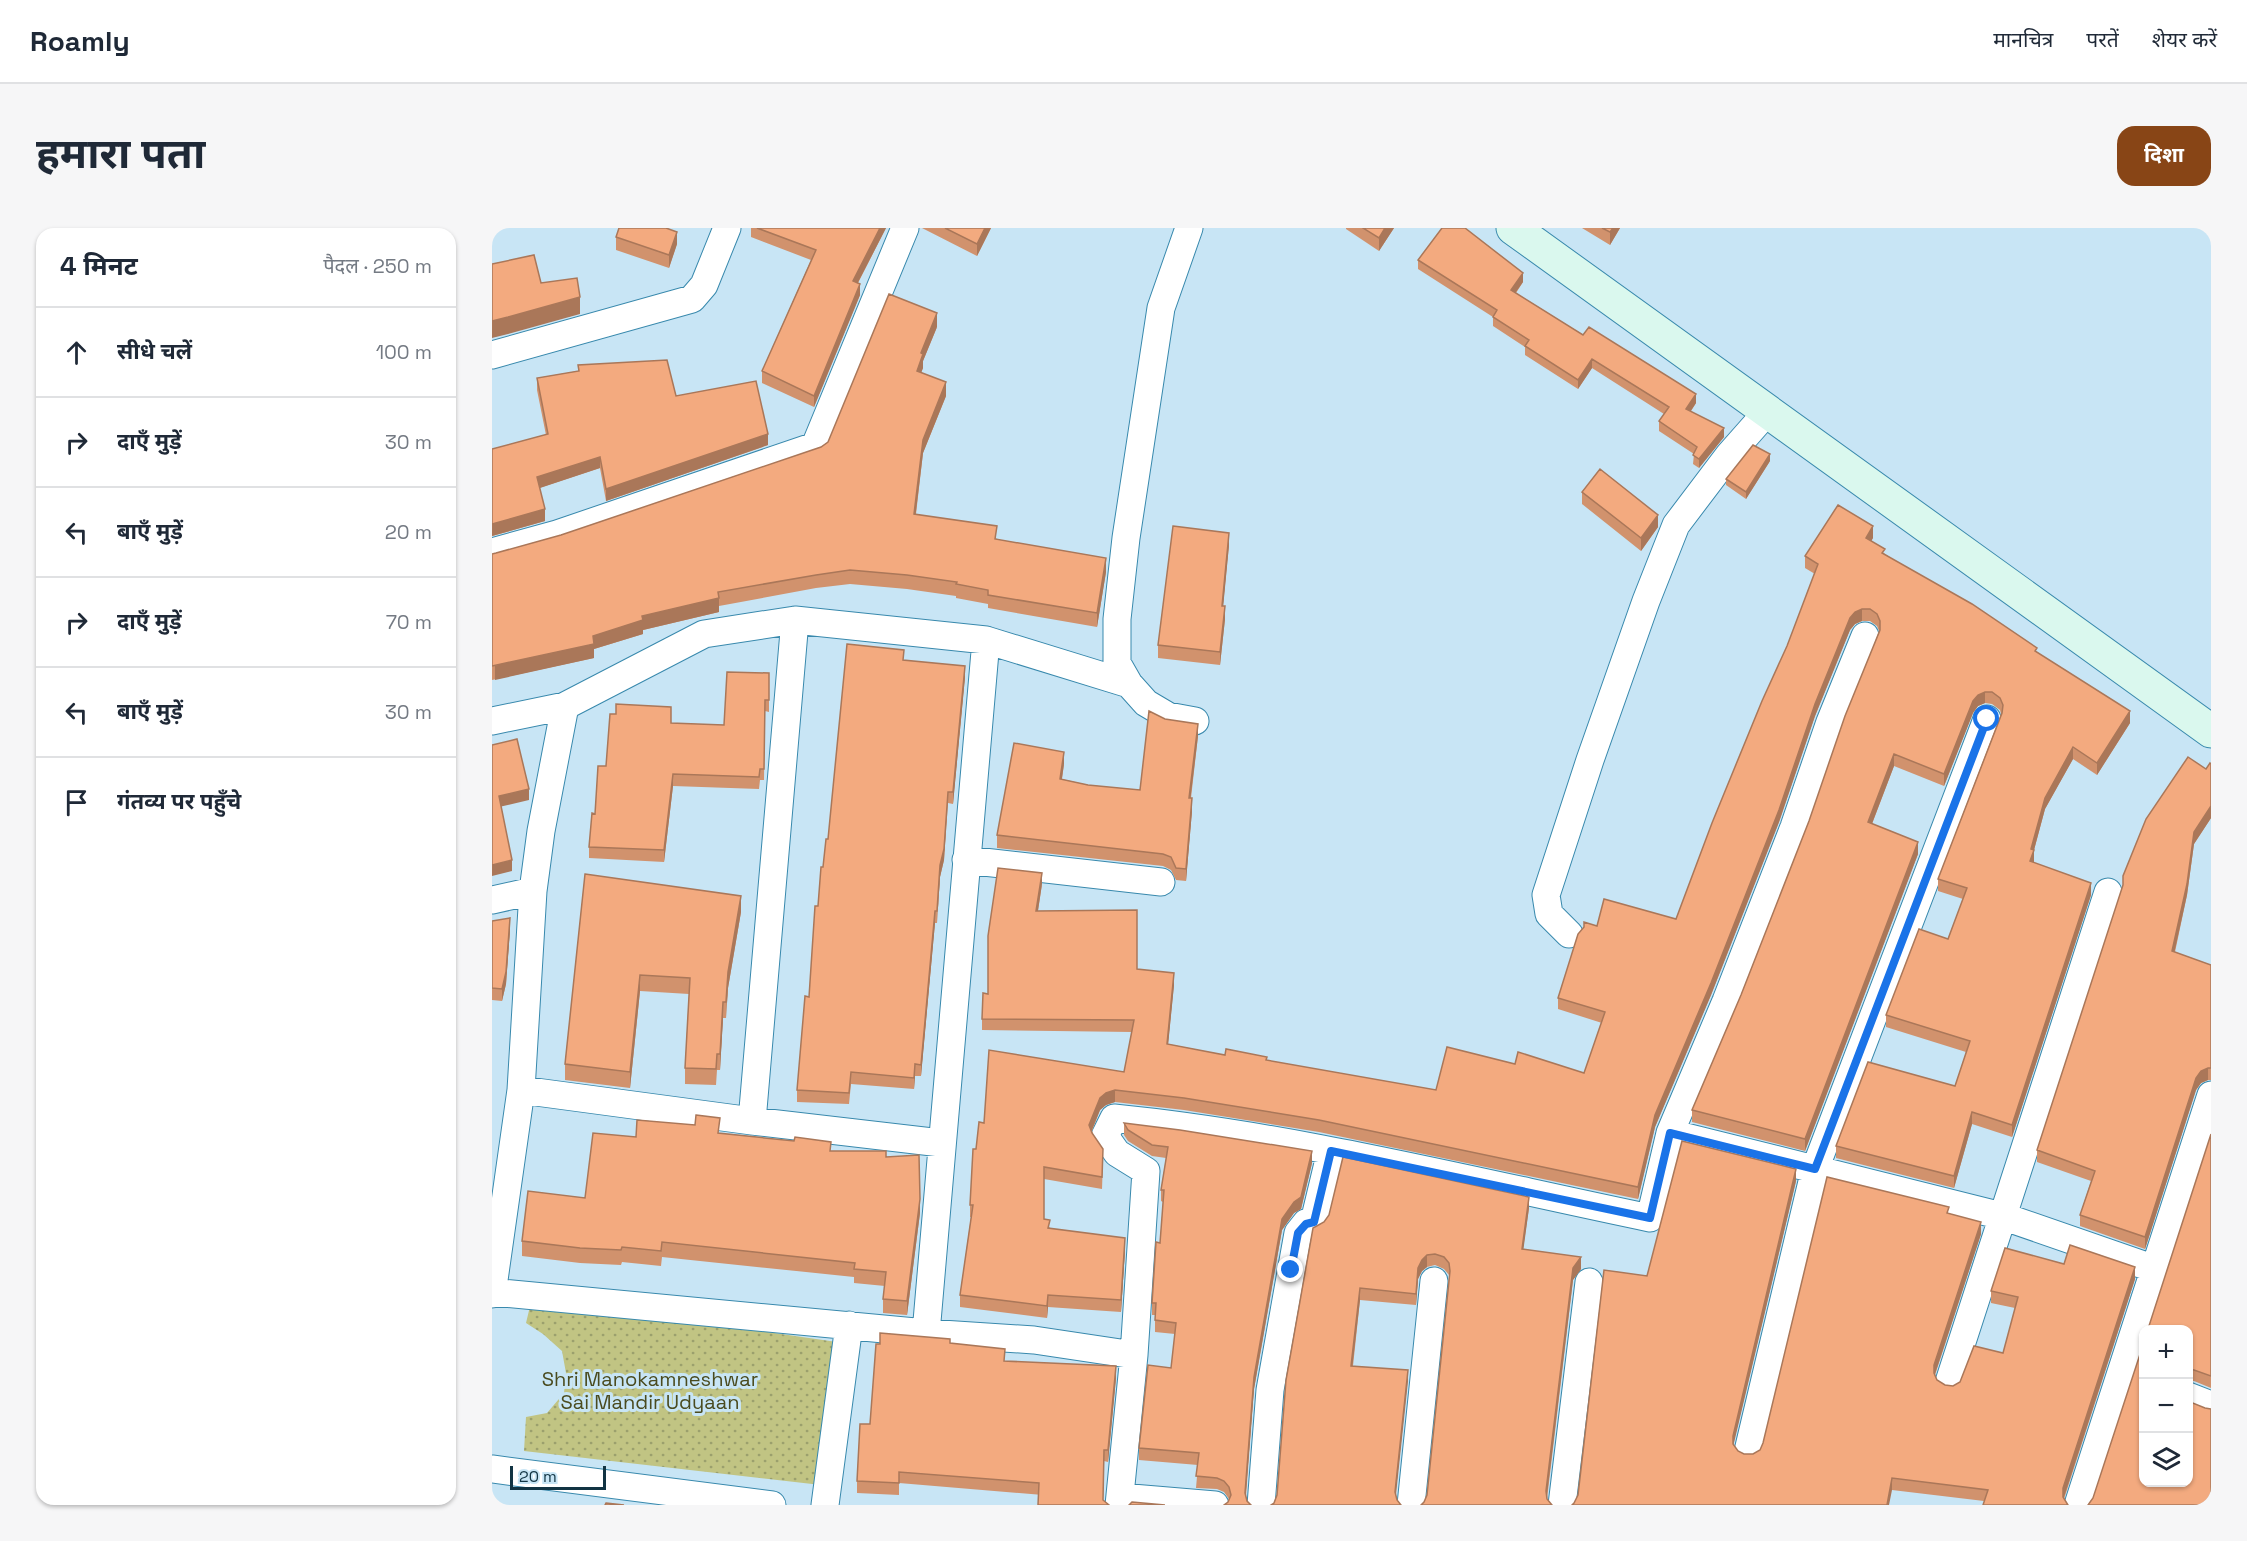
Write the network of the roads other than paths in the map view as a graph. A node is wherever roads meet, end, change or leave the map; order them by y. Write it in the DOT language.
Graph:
graph roads {
  1 [pos="727,228"];
  2 [pos="905,228"];
  3 [pos="1189,228"];
  4 [pos="1513,228"];
  5 [pos="492,355"];
  6 [pos="1767,412"];
  7 [pos="492,552"];
  8 [pos="795,620"];
  9 [pos="1866,636"];
  10 [pos="986,639"];
  11 [pos="1129,684"];
  12 [pos="565,706"];
  13 [pos="1987,719"];
  14 [pos="492,721"];
  15 [pos="1195,721"];
  16 [pos="2211,731"];
  17 [pos="966,861"];
  18 [pos="1161,882"];
  19 [pos="533,891"];
  20 [pos="2108,892"];
  21 [pos="492,900"];
  22 [pos="1569,934"];
  23 [pos="521,1090"];
  24 [pos="2211,1095"];
  25 [pos="752,1121"];
  26 [pos="1670,1133"];
  27 [pos="941,1143"];
  28 [pos="1331,1151"];
  29 [pos="1815,1169"];
  30 [pos="2002,1216"];
  31 [pos="2154,1269"];
  32 [pos="1434,1281"];
  33 [pos="1589,1282"];
  34 [pos="492,1293"];
  35 [pos="849,1325"];
  36 [pos="926,1333"];
  37 [pos="1134,1355"];
  38 [pos="2132,1376"];
  39 [pos="1949,1382"];
  40 [pos="2193,1398"];
  41 [pos="2211,1405"];
  42 [pos="1748,1451"];
  43 [pos="492,1469"];
  44 [pos="1119,1501"];
  45 [pos="771,1505"];
  46 [pos="825,1505"];
  47 [pos="1215,1505"];
  48 [pos="1261,1505"];
  49 [pos="1411,1505"];
  50 [pos="1562,1505"];
  51 [pos="2078,1505"];
  1 -- 5 [label="street"];
  2 -- 7 [label="street"];
  3 -- 11 [label="street"];
  4 -- 6 [label="street"];
  6 -- 16 [label="street"];
  6 -- 22 [label="street"];
  8 -- 10 [label="street"];
  8 -- 12 [label="street"];
  8 -- 25 [label="street"];
  9 -- 26 [label="street"];
  10 -- 11 [label="street"];
  10 -- 17 [label="street"];
  11 -- 15 [label="street"];
  12 -- 14 [label="street"];
  12 -- 19 [label="street"];
  13 -- 29 [label="street"];
  17 -- 18 [label="street"];
  17 -- 27 [label="street"];
  19 -- 21 [label="street"];
  19 -- 23 [label="street"];
  20 -- 30 [label="street"];
  23 -- 25 [label="street"];
  23 -- 34 [label="street"];
  24 -- 31 [label="street"];
  25 -- 27 [label="street"];
  26 -- 28 [label="street"];
  26 -- 29 [label="street"];
  27 -- 36 [label="street"];
  28 -- 37 [label="street"];
  28 -- 48 [label="street"];
  29 -- 30 [label="street"];
  29 -- 42 [label="street"];
  30 -- 31 [label="street"];
  30 -- 39 [label="street"];
  31 -- 38 [label="street"];
  32 -- 49 [label="street"];
  33 -- 50 [label="street"];
  34 -- 35 [label="street"];
  35 -- 36 [label="street"];
  35 -- 46 [label="street"];
  36 -- 37 [label="street"];
  37 -- 44 [label="street"];
  38 -- 51 [label="street"];
  40 -- 41 [label="street"];
  43 -- 45 [label="street"];
  44 -- 47 [label="street"];
}
